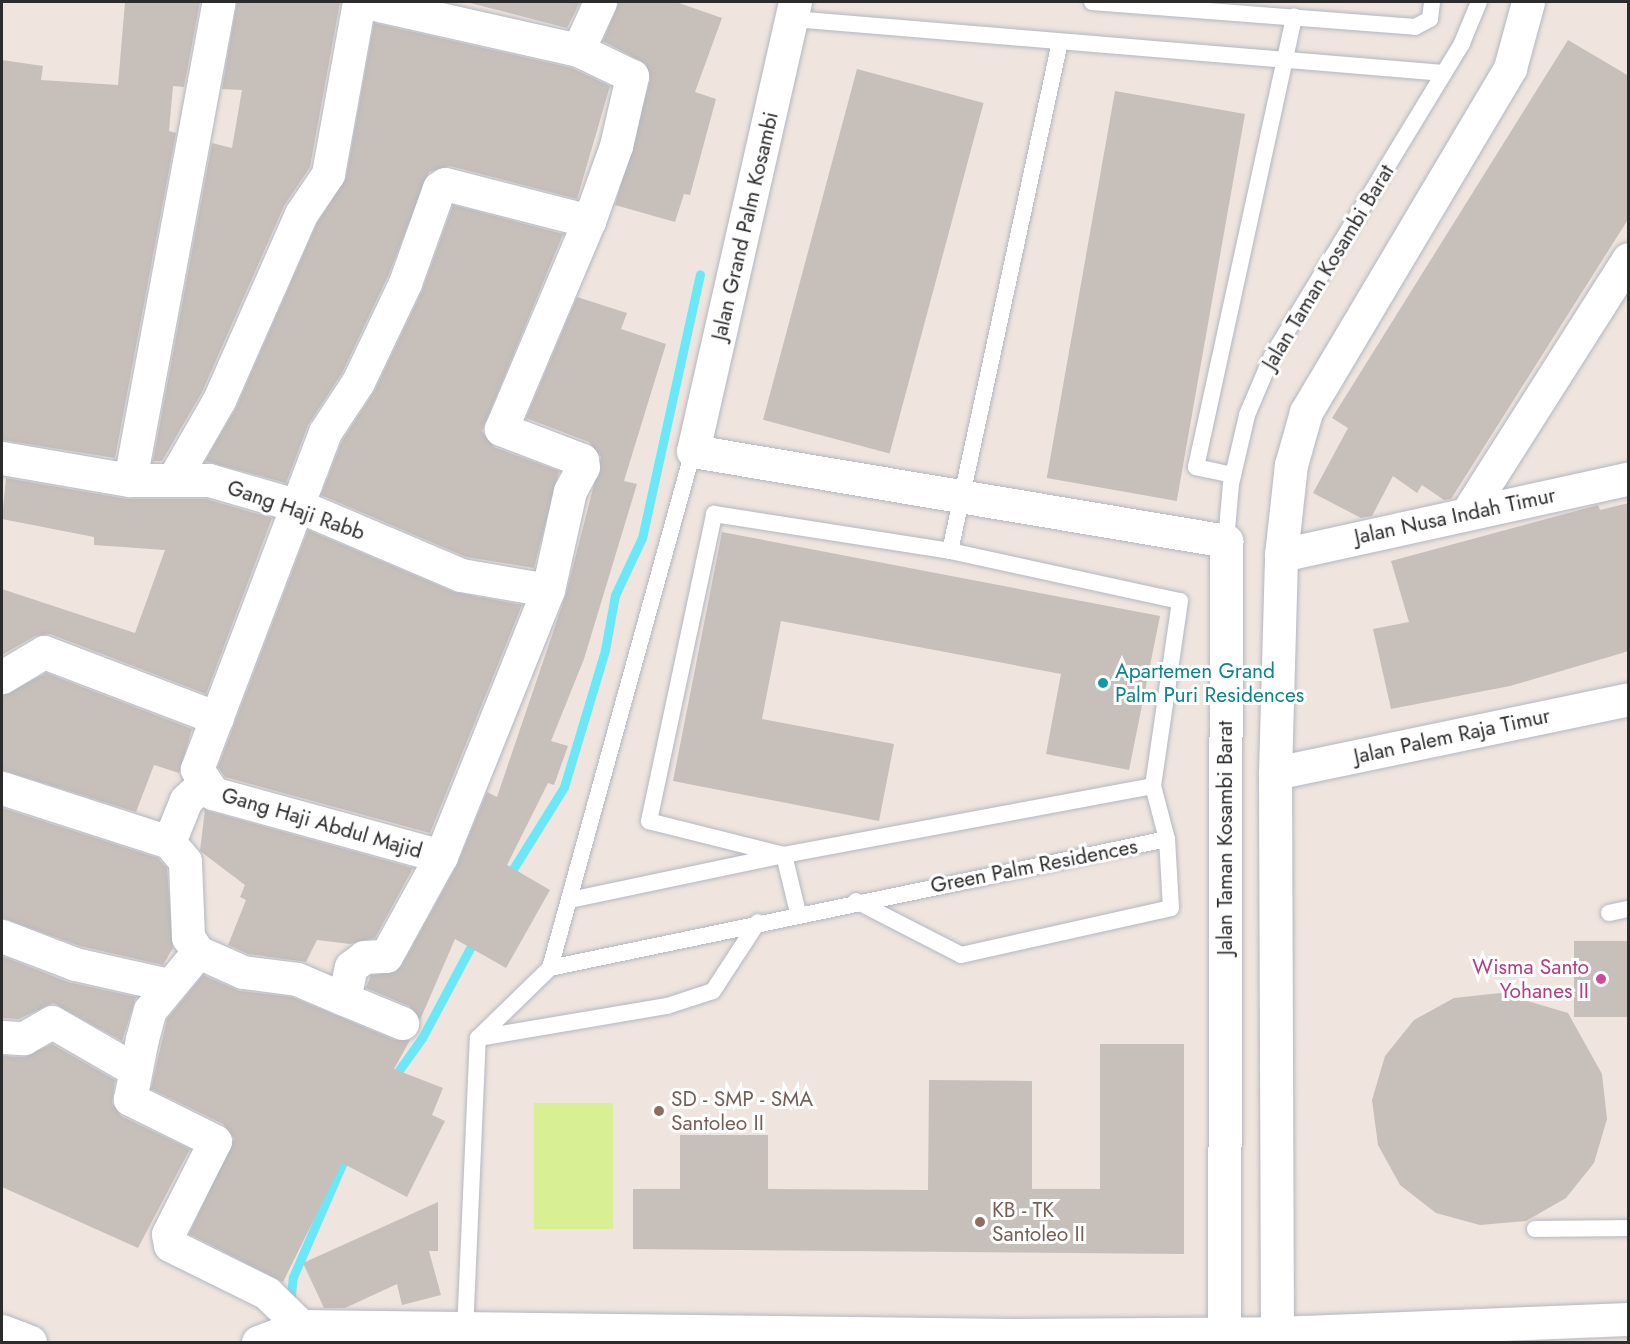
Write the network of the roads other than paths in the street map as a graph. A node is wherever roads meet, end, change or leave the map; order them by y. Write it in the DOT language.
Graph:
graph roads {
  1 [pos="219,2"];
  2 [pos="359,2"];
  3 [pos="365,2"];
  4 [pos="600,2"];
  5 [pos="1092,2"];
  6 [pos="1432,2"];
  7 [pos="1479,2"];
  8 [pos="1528,2"];
  9 [pos="434,9"];
  10 [pos="794,10"];
  11 [pos="1294,17"];
  12 [pos="1060,42"];
  13 [pos="578,50"];
  14 [pos="1288,60"];
  15 [pos="1444,74"];
  16 [pos="589,221"];
  17 [pos="1629,259"];
  18 [pos="1619,294"];
  19 [pos="693,451"];
  20 [pos="2,458"];
  21 [pos="1233,475"];
  22 [pos="1629,479"];
  23 [pos="130,480"];
  24 [pos="173,480"];
  25 [pos="960,494"];
  26 [pos="299,506"];
  27 [pos="1469,510"];
  28 [pos="1226,541"];
  29 [pos="950,551"];
  30 [pos="1281,555"];
  31 [pos="548,590"];
  32 [pos="2,676"];
  33 [pos="1629,699"];
  34 [pos="217,718"];
  35 [pos="1275,773"];
  36 [pos="203,784"];
  37 [pos="1153,786"];
  38 [pos="2,788"];
  39 [pos="1167,839"];
  40 [pos="169,842"];
  41 [pos="784,855"];
  42 [pos="441,856"];
  43 [pos="570,900"];
  44 [pos="856,901"];
  45 [pos="1629,909"];
  46 [pos="798,913"];
  47 [pos="1609,913"];
  48 [pos="758,922"];
  49 [pos="2,936"];
  50 [pos="198,952"];
  51 [pos="550,968"];
  52 [pos="168,985"];
  53 [pos="344,999"];
  54 [pos="402,1023"];
  55 [pos="2,1037"];
  56 [pos="478,1038"];
  57 [pos="135,1070"];
  58 [pos="1535,1228"];
  59 [pos="1629,1228"];
  60 [pos="301,1326"];
  61 [pos="1624,1327"];
  62 [pos="2,1331"];
  63 [pos="1441,1334"];
  64 [pos="1226,1336"];
  65 [pos="1276,1336"];
  66 [pos="465,1337"];
  67 [pos="1012,1339"];
  68 [pos="30,1342"];
  69 [pos="258,1342"];
  1 -- 23 [label="street"];
  2 -- 24 [label="street"];
  3 -- 9 [label="street"];
  4 -- 13 [label="street"];
  5 -- 11 [label="lane"];
  6 -- 11 [label="lane"];
  7 -- 15 [label="lane, Jalan Taman Kosambi Barat"];
  8 -- 30 [label="street"];
  9 -- 13 [label="street"];
  10 -- 12 [label="lane"];
  10 -- 19 [label="street, Jalan Grand Palm Kosambi"];
  11 -- 14 [label="lane"];
  12 -- 14 [label="lane"];
  12 -- 25 [label="lane"];
  13 -- 16 [label="street"];
  14 -- 15 [label="lane"];
  14 -- 21 [label="lane"];
  15 -- 21 [label="lane, Jalan Taman Kosambi Barat"];
  16 -- 26 [label="street, Gang Haji Abdul Majid"];
  16 -- 31 [label="street"];
  17 -- 18 [label="street"];
  18 -- 27 [label="street"];
  19 -- 25 [label="street"];
  19 -- 43 [label="lane"];
  20 -- 23 [label="street, Gang Haji Rabb"];
  21 -- 28 [label="lane, Jalan Taman Kosambi Barat"];
  22 -- 27 [label="street, Jalan Nusa Indah Timur"];
  23 -- 24 [label="street, Gang Haji Rabb"];
  24 -- 26 [label="street, Gang Haji Rabb"];
  25 -- 28 [label="street"];
  25 -- 29 [label="lane"];
  26 -- 31 [label="street, Gang Haji Rabb"];
  26 -- 34 [label="street, Gang Haji Abdul Majid"];
  27 -- 30 [label="street, Jalan Nusa Indah Timur"];
  28 -- 64 [label="street, Jalan Taman Kosambi Barat"];
  29 -- 37 [label="lane"];
  29 -- 41 [label="lane"];
  30 -- 35 [label="street"];
  31 -- 42 [label="street"];
  32 -- 34 [label="street"];
  33 -- 35 [label="street, Jalan Palem Raja Timur"];
  34 -- 36 [label="street, Gang Haji Abdul Majid"];
  35 -- 65 [label="street"];
  36 -- 40 [label="street"];
  36 -- 42 [label="street, Gang Haji Abdul Majid"];
  37 -- 39 [label="lane, Green Palm Residences"];
  37 -- 41 [label="lane"];
  38 -- 40 [label="street"];
  39 -- 44 [label="lane, Green Palm Residences"];
  39 -- 44 [label="lane"];
  40 -- 50 [label="street"];
  41 -- 43 [label="lane"];
  41 -- 46 [label="lane"];
  42 -- 53 [label="street"];
  43 -- 51 [label="lane"];
  44 -- 46 [label="lane, Green Palm Residences"];
  45 -- 47 [label="lane"];
  46 -- 48 [label="lane, Green Palm Residences"];
  48 -- 51 [label="lane, Green Palm Residences"];
  48 -- 56 [label="lane"];
  49 -- 52 [label="street"];
  50 -- 52 [label="street"];
  50 -- 53 [label="street"];
  51 -- 56 [label="lane"];
  52 -- 57 [label="street"];
  53 -- 54 [label="street"];
  55 -- 57 [label="street"];
  56 -- 66 [label="lane"];
  57 -- 60 [label="street"];
  58 -- 59 [label="lane"];
  60 -- 66 [label="street"];
  60 -- 69 [label="street"];
  61 -- 63 [label="street"];
  62 -- 68 [label="street"];
  63 -- 65 [label="street"];
  64 -- 65 [label="street"];
  64 -- 67 [label="street"];
  66 -- 67 [label="street"];
}
